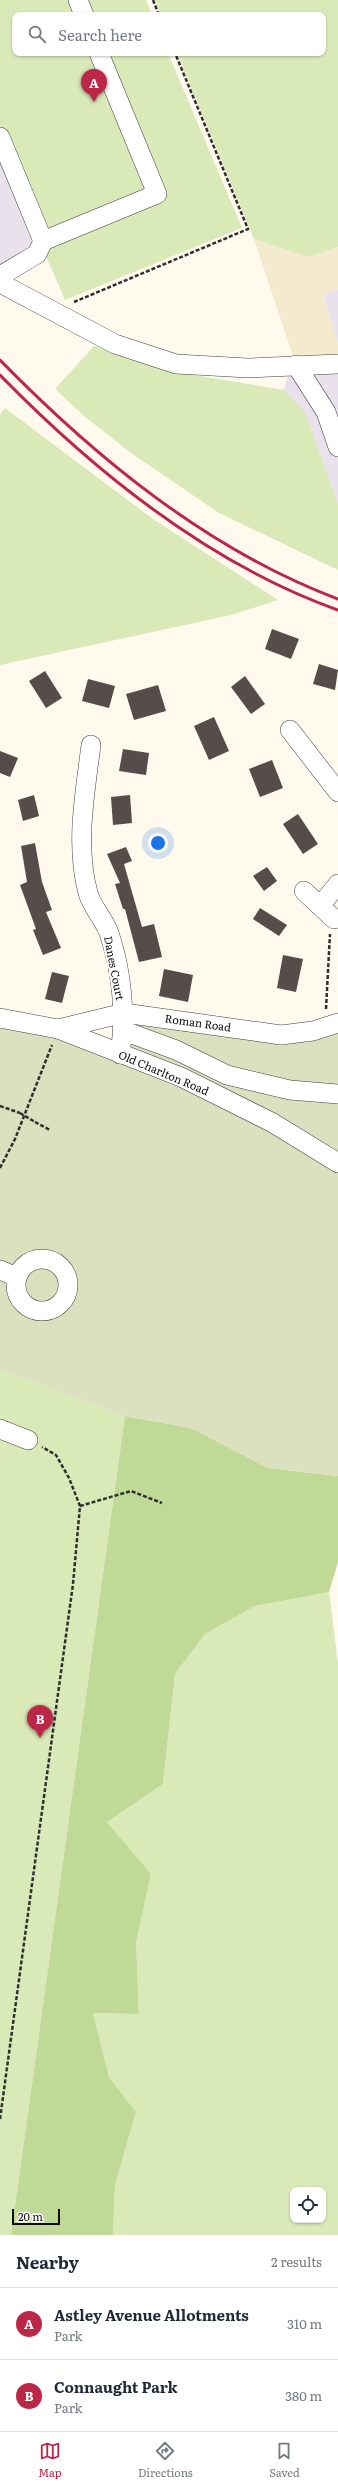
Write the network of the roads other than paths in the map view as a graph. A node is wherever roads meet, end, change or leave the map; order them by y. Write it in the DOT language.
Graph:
graph roads {
  1 [pos="78,0"];
  2 [pos="83,12"];
  3 [pos="100,56"];
  4 [pos="0,137"];
  5 [pos="43,241"];
  6 [pos="0,276"];
  7 [pos="0,283"];
  8 [pos="338,364"];
  9 [pos="296,365"];
  10 [pos="338,446"];
  11 [pos="290,730"];
  12 [pos="91,745"];
  13 [pos="338,792"];
  14 [pos="338,884"];
  15 [pos="304,891"];
  16 [pos="320,906"];
  17 [pos="334,919"];
  18 [pos="0,1018"];
  19 [pos="332,1019"];
  20 [pos="124,1022"];
  21 [pos="55,1035"];
  22 [pos="120,1054"];
  23 [pos="338,1094"];
  24 [pos="338,1163"];
  25 [pos="0,1270"];
  26 [pos="17,1277"];
  27 [pos="0,1429"];
  28 [pos="28,1440"];
  1 -- 2 [label="street"];
  3 -- 5 [label="street"];
  4 -- 5 [label="street"];
  5 -- 6 [label="street"];
  7 -- 9 [label="street"];
  8 -- 9 [label="street"];
  9 -- 10 [label="street"];
  11 -- 13 [label="street"];
  12 -- 20 [label="street, Danes Court"];
  14 -- 16 [label="street"];
  15 -- 16 [label="street"];
  16 -- 17 [label="street"];
  18 -- 21 [label="street, Old Charlton Road"];
  19 -- 20 [label="street, Roman Road"];
  20 -- 21 [label="street, Roman Road"];
  20 -- 22 [label="street, Danes Court"];
  20 -- 23 [label="street"];
  21 -- 22 [label="street, Old Charlton Road"];
  22 -- 24 [label="street, Old Charlton Road"];
  25 -- 26 [label="street"];
  27 -- 28 [label="street"];
}
